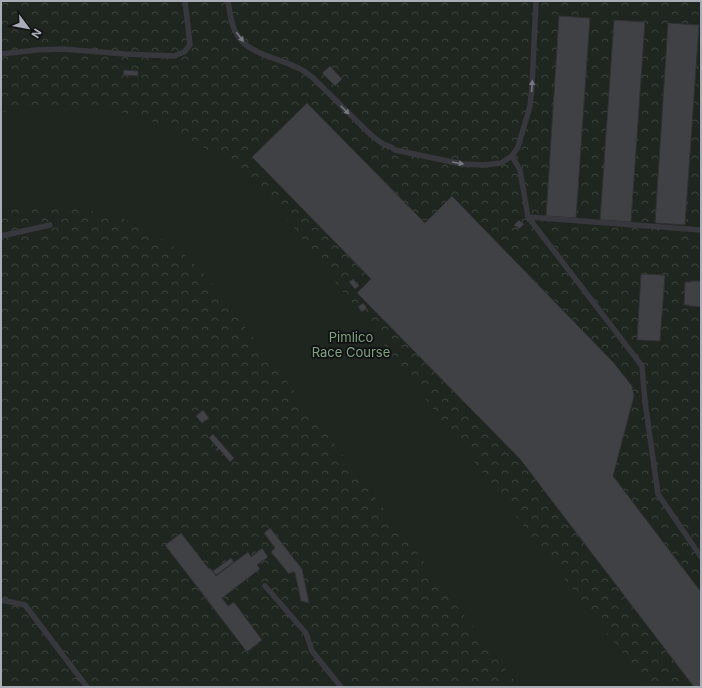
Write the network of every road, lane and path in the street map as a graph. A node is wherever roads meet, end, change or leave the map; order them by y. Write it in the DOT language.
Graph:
graph roads {
  1 [pos="185,1"];
  2 [pos="228,1"];
  3 [pos="536,1"];
  4 [pos="1,54"];
  5 [pos="512,156"];
  6 [pos="528,216"];
  7 [pos="50,225"];
  8 [pos="701,230"];
  9 [pos="1,236"];
  10 [pos="701,557"];
  11 [pos="265,586"];
  12 [pos="1,600"];
  13 [pos="88,687"];
  14 [pos="341,687"];
  1 -- 4 [label="lane"];
  2 -- 5 [label="lane, one-way"];
  5 -- 3 [label="lane, one-way"];
  5 -- 6 [label="lane"];
  6 -- 8 [label="lane"];
  6 -- 10 [label="lane"];
  7 -- 9 [label="lane"];
  11 -- 14 [label="lane"];
  12 -- 13 [label="lane"];
}
